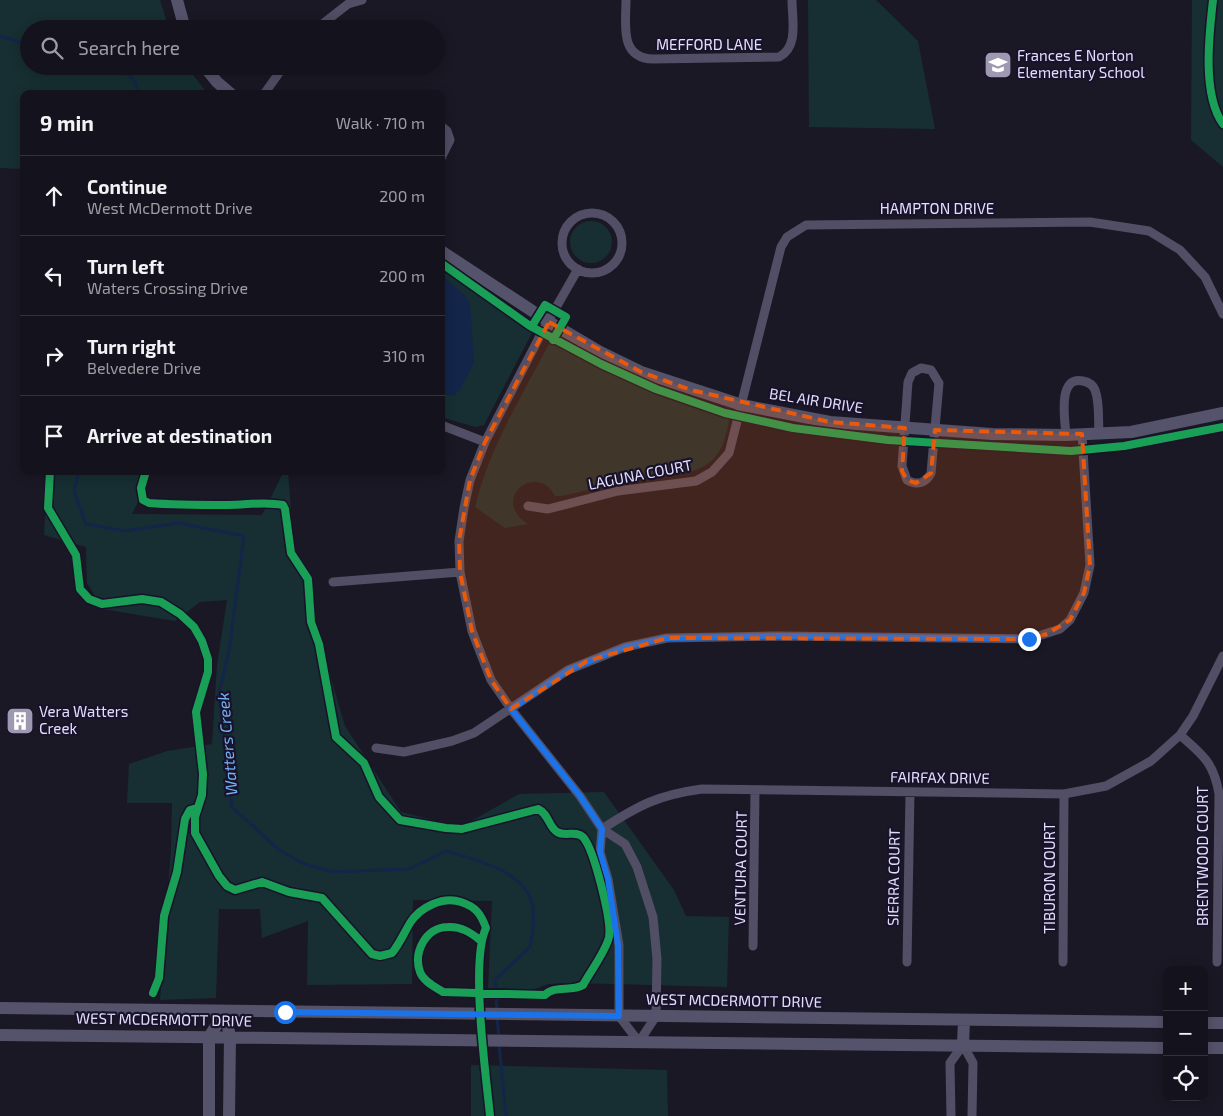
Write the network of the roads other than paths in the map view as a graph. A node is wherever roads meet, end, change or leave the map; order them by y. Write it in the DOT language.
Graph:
graph roads {
  1 [pos="177,0"];
  2 [pos="362,0"];
  3 [pos="626,0"];
  4 [pos="792,0"];
  5 [pos="183,20"];
  6 [pos="328,20"];
  7 [pos="211,75"];
  8 [pos="278,75"];
  9 [pos="226,90"];
  10 [pos="267,90"];
  11 [pos="445,129"];
  12 [pos="445,150"];
  13 [pos="445,254"];
  14 [pos="578,269"];
  15 [pos="1223,314"];
  16 [pos="549,322"];
  17 [pos="742,405"];
  18 [pos="1223,413"];
  19 [pos="445,427"];
  20 [pos="905,428"];
  21 [pos="935,430"];
  22 [pos="1099,433"];
  23 [pos="1082,434"];
  24 [pos="1066,435"];
  25 [pos="485,442"];
  26 [pos="528,506"];
  27 [pos="460,572"];
  28 [pos="332,582"];
  29 [pos="1223,656"];
  30 [pos="511,709"];
  31 [pos="1180,735"];
  32 [pos="376,748"];
  33 [pos="755,790"];
  34 [pos="910,792"];
  35 [pos="1064,794"];
  36 [pos="602,829"];
  37 [pos="753,946"];
  38 [pos="907,962"];
  39 [pos="1063,962"];
  40 [pos="1217,962"];
  41 [pos="0,1008"];
  42 [pos="225,1012"];
  43 [pos="619,1016"];
  44 [pos="656,1016"];
  45 [pos="964,1020"];
  46 [pos="1163,1022"];
  47 [pos="1208,1023"];
  48 [pos="1223,1023"];
  49 [pos="0,1034"];
  50 [pos="209,1037"];
  51 [pos="230,1037"];
  52 [pos="639,1042"];
  53 [pos="963,1045"];
  54 [pos="1163,1048"];
  55 [pos="1208,1048"];
  56 [pos="1223,1048"];
  57 [pos="209,1116"];
  58 [pos="229,1116"];
  59 [pos="951,1116"];
  60 [pos="972,1116"];
  1 -- 5 [label="main road"];
  2 -- 6 [label="street"];
  3 -- 4 [label="street, MEFFORD LANE"];
  7 -- 9 [label="main road"];
  8 -- 10 [label="street"];
  11 -- 12 [label="street"];
  13 -- 16 [label="main road, BEL AIR DRIVE"];
  14 -- 14 [label="street"];
  14 -- 16 [label="street"];
  15 -- 17 [label="street, HAMPTON DRIVE"];
  16 -- 17 [label="main road, BEL AIR DRIVE"];
  16 -- 25 [label="street"];
  17 -- 20 [label="main road, BEL AIR DRIVE"];
  17 -- 26 [label="street, LAGUNA COURT"];
  18 -- 22 [label="main road, BEL AIR DRIVE"];
  19 -- 25 [label="street"];
  20 -- 21 [label="main road, BEL AIR DRIVE"];
  20 -- 21 [label="street"];
  20 -- 21 [label="street"];
  21 -- 24 [label="main road, BEL AIR DRIVE"];
  22 -- 23 [label="main road, BEL AIR DRIVE"];
  22 -- 24 [label="street"];
  23 -- 24 [label="main road, BEL AIR DRIVE"];
  23 -- 30 [label="street"];
  25 -- 27 [label="street"];
  27 -- 28 [label="street"];
  27 -- 30 [label="street"];
  29 -- 31 [label="street, FAIRFAX DRIVE"];
  30 -- 32 [label="street"];
  30 -- 36 [label="street"];
  31 -- 35 [label="street, FAIRFAX DRIVE"];
  31 -- 40 [label="street, BRENTWOOD COURT"];
  33 -- 34 [label="street, FAIRFAX DRIVE"];
  33 -- 36 [label="street, FAIRFAX DRIVE"];
  33 -- 37 [label="street, VENTURA COURT"];
  34 -- 35 [label="street, FAIRFAX DRIVE"];
  34 -- 38 [label="street, SIERRA COURT"];
  35 -- 39 [label="street, TIBURON COURT"];
  36 -- 43 [label="street"];
  36 -- 44 [label="street"];
  41 -- 42 [label="main road, WEST MCDERMOTT DRIVE"];
  42 -- 43 [label="main road, WEST MCDERMOTT DRIVE"];
  42 -- 50 [label="main road"];
  42 -- 51 [label="main road"];
  43 -- 44 [label="main road, WEST MCDERMOTT DRIVE"];
  43 -- 52 [label="street"];
  44 -- 45 [label="main road, WEST MCDERMOTT DRIVE"];
  44 -- 52 [label="street"];
  45 -- 46 [label="main road, WEST MCDERMOTT DRIVE"];
  45 -- 53 [label="main road"];
  47 -- 48 [label="main road"];
  49 -- 50 [label="main road, WEST MCDERMOTT DRIVE"];
  50 -- 51 [label="main road, WEST MCDERMOTT DRIVE"];
  50 -- 57 [label="main road"];
  51 -- 52 [label="main road, WEST MCDERMOTT DRIVE"];
  51 -- 58 [label="main road"];
  52 -- 53 [label="main road, WEST MCDERMOTT DRIVE"];
  53 -- 54 [label="main road, WEST MCDERMOTT DRIVE"];
  53 -- 59 [label="street"];
  53 -- 60 [label="street"];
  55 -- 56 [label="main road"];
}
